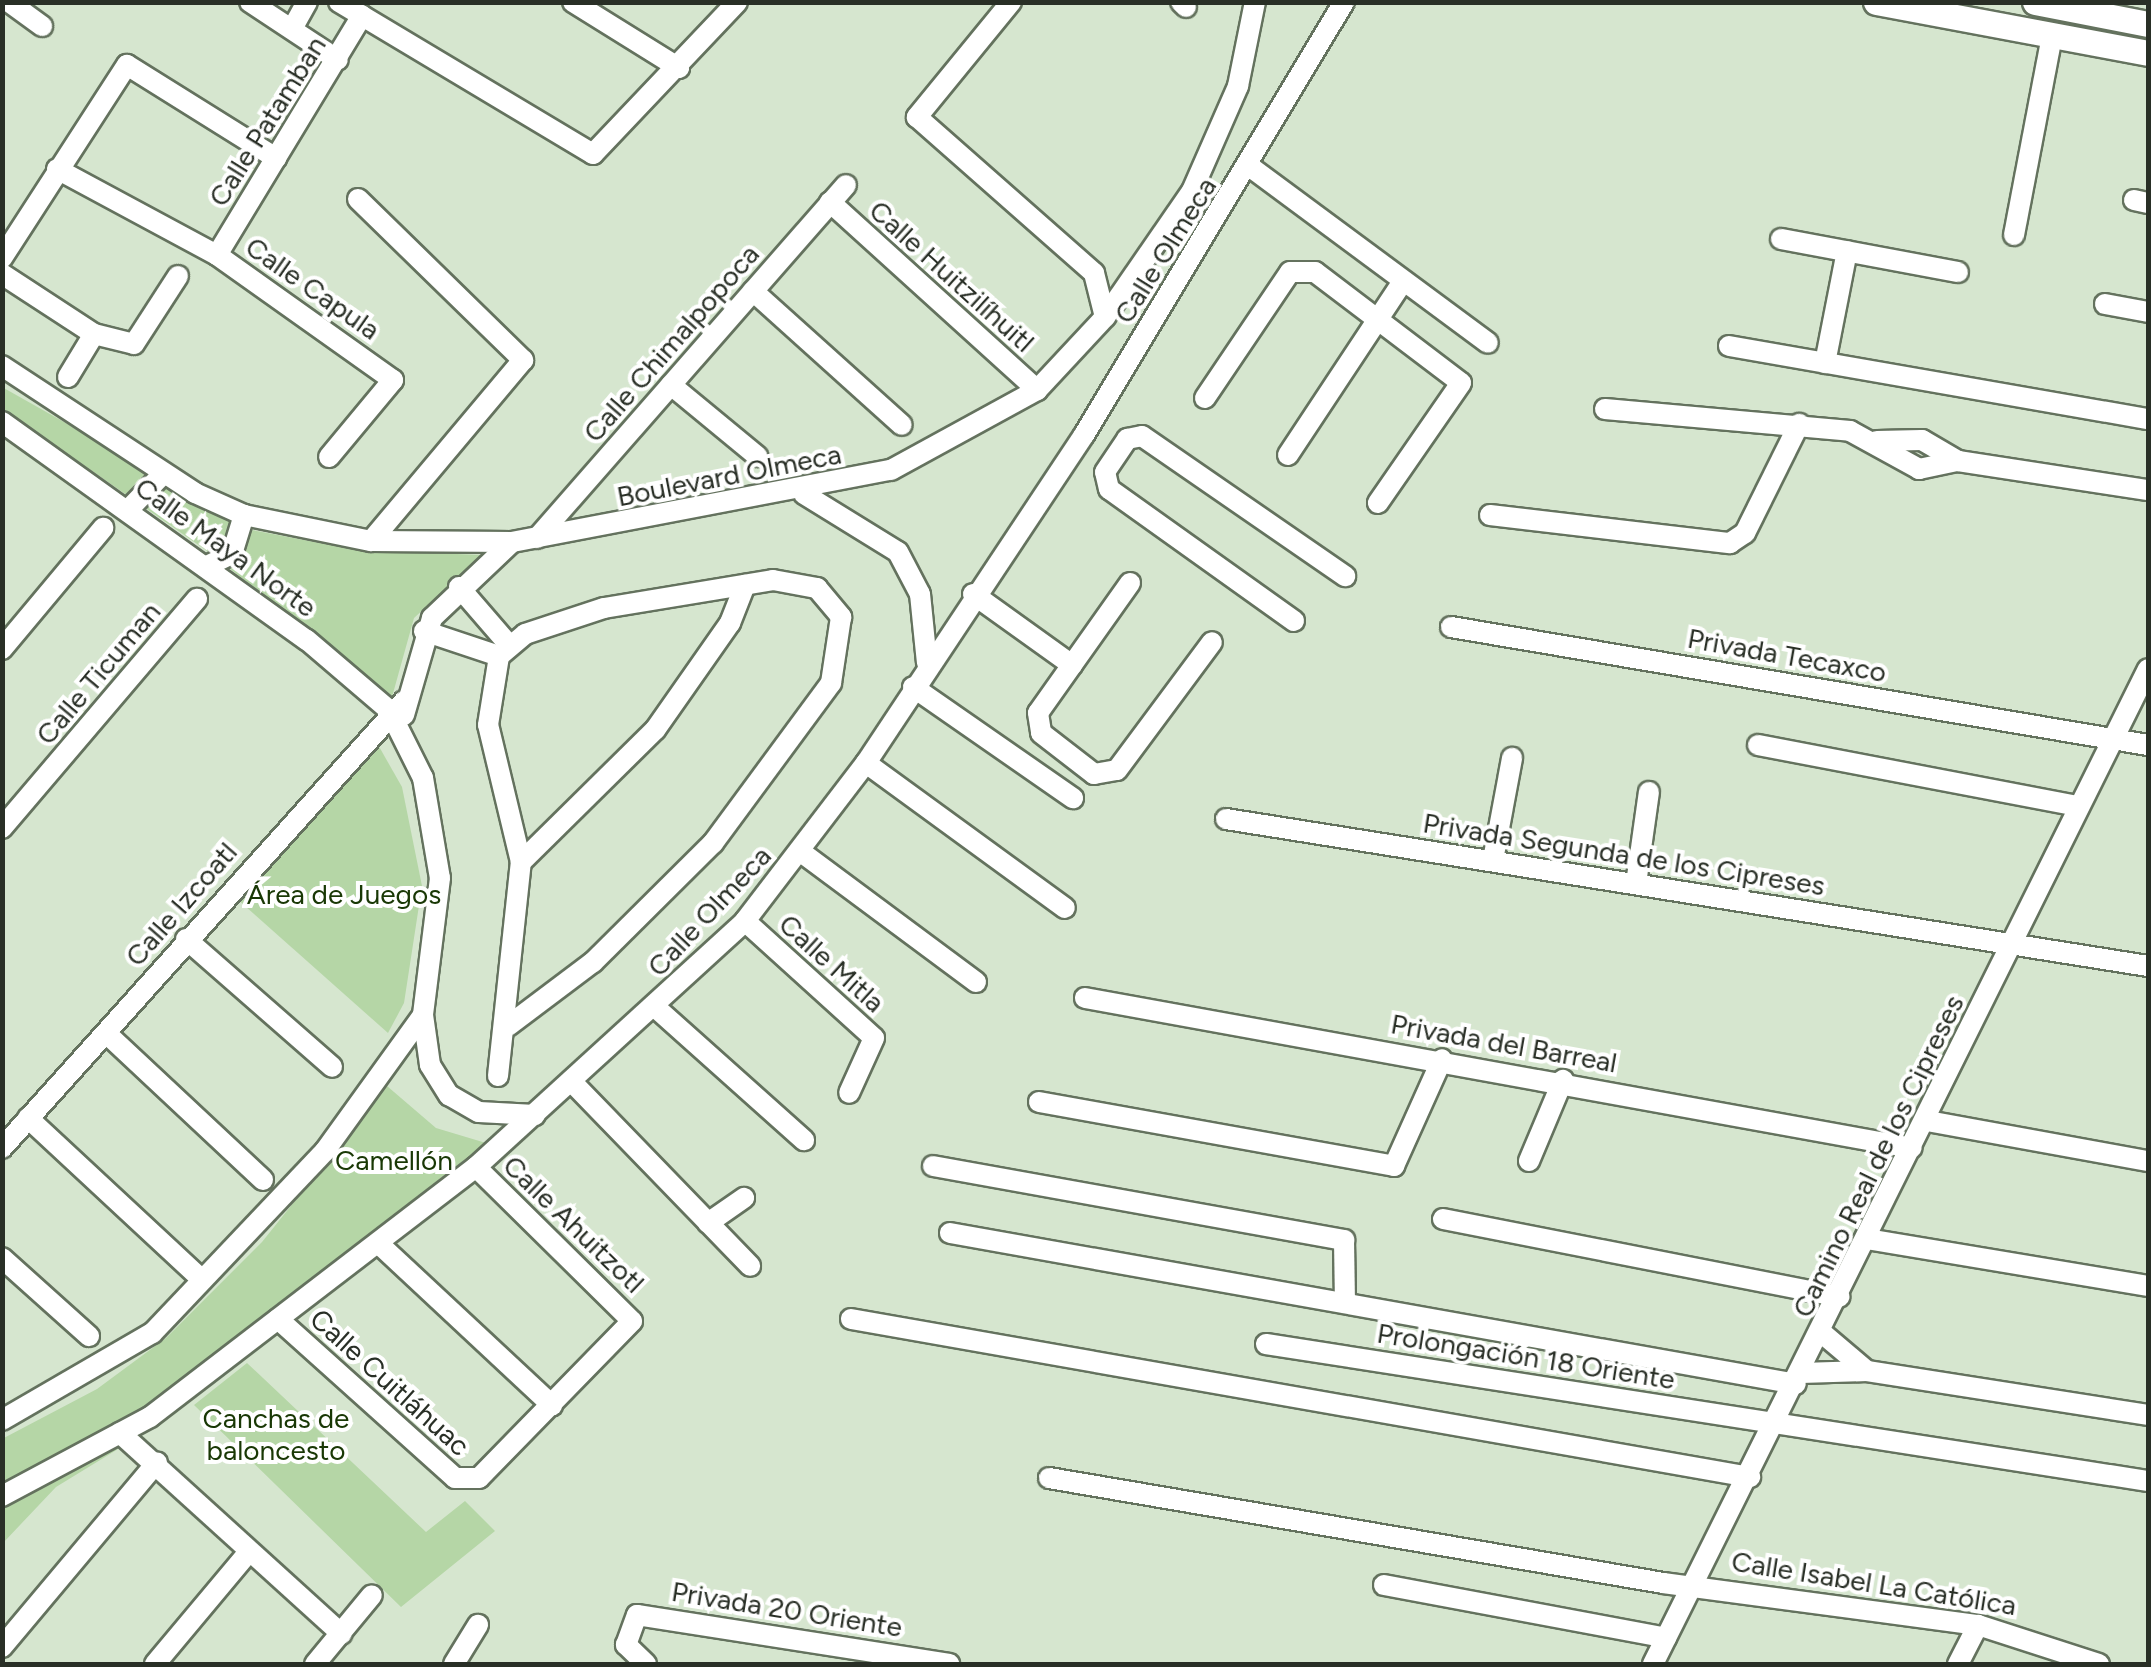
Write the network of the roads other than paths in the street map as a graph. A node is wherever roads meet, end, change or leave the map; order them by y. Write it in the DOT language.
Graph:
graph roads {
  1 [pos="9,2"];
  2 [pos="250,2"];
  3 [pos="307,2"];
  4 [pos="340,2"];
  5 [pos="737,2"];
  6 [pos="1010,2"];
  7 [pos="1255,2"];
  8 [pos="1344,2"];
  9 [pos="1876,2"];
  10 [pos="2035,2"];
  11 [pos="581,5"];
  12 [pos="1906,5"];
  13 [pos="2072,6"];
  14 [pos="362,16"];
  15 [pos="2148,24"];
  16 [pos="42,26"];
  17 [pos="292,29"];
  18 [pos="2052,36"];
  19 [pos="2148,53"];
  20 [pos="338,60"];
  21 [pos="678,68"];
  22 [pos="276,158"];
  23 [pos="1249,166"];
  24 [pos="56,169"];
  25 [pos="846,185"];
  26 [pos="358,200"];
  27 [pos="830,202"];
  28 [pos="2014,234"];
  29 [pos="1780,239"];
  30 [pos="1847,251"];
  31 [pos="217,255"];
  32 [pos="2,258"];
  33 [pos="1958,272"];
  34 [pos="2,274"];
  35 [pos="178,276"];
  36 [pos="1400,286"];
  37 [pos="753,291"];
  38 [pos="2104,304"];
  39 [pos="2148,312"];
  40 [pos="1104,317"];
  41 [pos="1379,318"];
  42 [pos="94,334"];
  43 [pos="1488,343"];
  44 [pos="1729,346"];
  45 [pos="1825,363"];
  46 [pos="2,366"];
  47 [pos="68,377"];
  48 [pos="671,385"];
  49 [pos="1037,390"];
  50 [pos="1204,398"];
  51 [pos="1605,409"];
  52 [pos="2148,419"];
  53 [pos="2,422"];
  54 [pos="1799,424"];
  55 [pos="902,425"];
  56 [pos="1084,435"];
  57 [pos="1288,455"];
  58 [pos="757,456"];
  59 [pos="1116,457"];
  60 [pos="329,458"];
  61 [pos="162,475"];
  62 [pos="2148,490"];
  63 [pos="804,494"];
  64 [pos="1378,503"];
  65 [pos="129,509"];
  66 [pos="244,515"];
  67 [pos="1490,515"];
  68 [pos="104,528"];
  69 [pos="537,538"];
  70 [pos="372,541"];
  71 [pos="512,542"];
  72 [pos="206,566"];
  73 [pos="1345,576"];
  74 [pos="1130,582"];
  75 [pos="744,585"];
  76 [pos="459,586"];
  77 [pos="973,594"];
  78 [pos="197,599"];
  79 [pos="1294,622"];
  80 [pos="1451,627"];
  81 [pos="424,631"];
  82 [pos="1212,642"];
  83 [pos="2,649"];
  84 [pos="504,650"];
  85 [pos="927,664"];
  86 [pos="1072,666"];
  87 [pos="2148,669"];
  88 [pos="913,686"];
  89 [pos="396,706"];
  90 [pos="2113,738"];
  91 [pos="2148,744"];
  92 [pos="1758,745"];
  93 [pos="1512,758"];
  94 [pos="866,764"];
  95 [pos="1649,792"];
  96 [pos="1073,798"];
  97 [pos="2078,806"];
  98 [pos="1226,819"];
  99 [pos="2,828"];
  100 [pos="801,852"];
  101 [pos="1493,860"];
  102 [pos="521,862"];
  103 [pos="1636,884"];
  104 [pos="1065,908"];
  105 [pos="745,921"];
  106 [pos="186,939"];
  107 [pos="2013,944"];
  108 [pos="2148,966"];
  109 [pos="976,982"];
  110 [pos="1086,998"];
  111 [pos="655,1007"];
  112 [pos="422,1014"];
  113 [pos="508,1026"];
  114 [pos="106,1033"];
  115 [pos="1442,1059"];
  116 [pos="332,1067"];
  117 [pos="498,1076"];
  118 [pos="1563,1080"];
  119 [pos="572,1082"];
  120 [pos="848,1093"];
  121 [pos="1039,1102"];
  122 [pos="535,1115"];
  123 [pos="28,1118"];
  124 [pos="1926,1121"];
  125 [pos="804,1140"];
  126 [pos="2,1148"];
  127 [pos="1912,1148"];
  128 [pos="2148,1160"];
  129 [pos="1529,1161"];
  130 [pos="476,1166"];
  131 [pos="933,1166"];
  132 [pos="262,1180"];
  133 [pos="744,1198"];
  134 [pos="1443,1219"];
  135 [pos="708,1224"];
  136 [pos="950,1233"];
  137 [pos="1866,1240"];
  138 [pos="378,1242"];
  139 [pos="2,1258"];
  140 [pos="750,1266"];
  141 [pos="194,1273"];
  142 [pos="2148,1286"];
  143 [pos="1839,1296"];
  144 [pos="1345,1302"];
  145 [pos="278,1319"];
  146 [pos="851,1319"];
  147 [pos="1822,1333"];
  148 [pos="89,1336"];
  149 [pos="1266,1344"];
  150 [pos="1866,1370"];
  151 [pos="1799,1379"];
  152 [pos="552,1404"];
  153 [pos="2148,1415"];
  154 [pos="1779,1417"];
  155 [pos="2,1420"];
  156 [pos="120,1433"];
  157 [pos="158,1462"];
  158 [pos="1750,1477"];
  159 [pos="1048,1478"];
  160 [pos="2148,1480"];
  161 [pos="2,1496"];
  162 [pos="248,1554"];
  163 [pos="1694,1581"];
  164 [pos="1384,1585"];
  165 [pos="372,1595"];
  166 [pos="478,1625"];
  167 [pos="1978,1625"];
  168 [pos="342,1634"];
  169 [pos="1666,1638"];
  170 [pos="2,1647"];
  171 [pos="844,1656"];
  172 [pos="155,1664"];
  173 [pos="315,1664"];
  174 [pos="454,1664"];
  175 [pos="646,1664"];
  176 [pos="949,1664"];
  177 [pos="1653,1664"];
  178 [pos="1958,1664"];
  179 [pos="2099,1664"];
  1 -- 16 [label="street"];
  2 -- 17 [label="street"];
  3 -- 17 [label="street"];
  4 -- 14 [label="street"];
  5 -- 21 [label="street"];
  6 -- 40 [label="street"];
  7 -- 40 [label="street, Boulevard Olmeca"];
  8 -- 23 [label="street, Calle Olmeca"];
  9 -- 12 [label="main road"];
  10 -- 13 [label="main road"];
  11 -- 21 [label="street"];
  12 -- 18 [label="main road"];
  13 -- 15 [label="main road"];
  14 -- 20 [label="street, Calle Patamban"];
  14 -- 21 [label="street"];
  17 -- 20 [label="street"];
  18 -- 19 [label="main road"];
  18 -- 28 [label="street"];
  20 -- 22 [label="street, Calle Patamban"];
  22 -- 24 [label="street"];
  22 -- 31 [label="street, Calle Patamban"];
  23 -- 36 [label="street"];
  23 -- 56 [label="street, Calle Olmeca"];
  24 -- 31 [label="street, Calle Capula"];
  24 -- 32 [label="street"];
  25 -- 27 [label="street, Calle Chimalpopoca"];
  26 -- 70 [label="street"];
  27 -- 37 [label="street, Calle Chimalpopoca"];
  27 -- 49 [label="street, Calle Huitzilíhuitl"];
  29 -- 30 [label="street"];
  30 -- 33 [label="street"];
  30 -- 45 [label="street"];
  31 -- 60 [label="street, Calle Capula"];
  34 -- 42 [label="street"];
  35 -- 42 [label="street"];
  36 -- 41 [label="street"];
  36 -- 43 [label="street"];
  37 -- 48 [label="street, Calle Chimalpopoca"];
  37 -- 55 [label="street"];
  38 -- 39 [label="street"];
  40 -- 49 [label="street, Boulevard Olmeca"];
  41 -- 50 [label="street"];
  41 -- 57 [label="street"];
  41 -- 64 [label="street"];
  42 -- 47 [label="street"];
  44 -- 45 [label="street"];
  45 -- 52 [label="street"];
  46 -- 61 [label="street, Boulevard Olmeca"];
  48 -- 58 [label="street"];
  48 -- 69 [label="street, Calle Chimalpopoca"];
  49 -- 63 [label="street, Boulevard Olmeca"];
  51 -- 54 [label="street"];
  53 -- 65 [label="street, Calle Maya Norte"];
  54 -- 62 [label="street"];
  54 -- 67 [label="street"];
  56 -- 59 [label="street"];
  56 -- 77 [label="street, Calle Olmeca"];
  59 -- 73 [label="street"];
  59 -- 79 [label="street"];
  61 -- 65 [label="street"];
  61 -- 66 [label="street, Boulevard Olmeca"];
  63 -- 69 [label="street, Boulevard Olmeca"];
  63 -- 85 [label="street"];
  65 -- 72 [label="street, Calle Maya Norte"];
  66 -- 70 [label="street, Boulevard Olmeca"];
  66 -- 72 [label="street"];
  68 -- 83 [label="street"];
  69 -- 71 [label="street, Boulevard Olmeca"];
  70 -- 71 [label="street, Boulevard Olmeca"];
  71 -- 76 [label="street"];
  72 -- 89 [label="street, Calle Maya Norte"];
  74 -- 86 [label="street"];
  75 -- 84 [label="street"];
  75 -- 102 [label="street"];
  75 -- 113 [label="street"];
  76 -- 81 [label="street"];
  76 -- 84 [label="street"];
  77 -- 85 [label="street, Calle Olmeca"];
  77 -- 86 [label="street"];
  78 -- 99 [label="street, Calle Ticuman"];
  80 -- 90 [label="street, Privada Tecaxco"];
  81 -- 84 [label="street"];
  81 -- 89 [label="street"];
  82 -- 86 [label="street"];
  84 -- 102 [label="street"];
  85 -- 88 [label="street, Calle Olmeca"];
  87 -- 90 [label="street, Camino Real de los Cipreses"];
  88 -- 94 [label="street, Calle Olmeca"];
  88 -- 96 [label="street"];
  89 -- 106 [label="street, Calle Izcoatl"];
  89 -- 112 [label="street"];
  90 -- 91 [label="street, Privada Tecaxco"];
  90 -- 97 [label="street, Camino Real de los Cipreses"];
  92 -- 97 [label="street"];
  93 -- 101 [label="street"];
  94 -- 100 [label="street, Calle Olmeca"];
  94 -- 104 [label="street"];
  95 -- 103 [label="street"];
  97 -- 107 [label="street, Camino Real de los Cipreses"];
  98 -- 101 [label="street, Privada Segunda de los Cipreses"];
  100 -- 105 [label="street, Calle Olmeca"];
  100 -- 109 [label="street"];
  101 -- 103 [label="street, Privada Segunda de los Cipreses"];
  102 -- 113 [label="street"];
  103 -- 107 [label="street, Privada Segunda de los Cipreses"];
  105 -- 111 [label="street, Calle Olmeca"];
  105 -- 120 [label="street, Calle Mitla"];
  106 -- 114 [label="street, Calle Izcoatl"];
  106 -- 116 [label="street"];
  107 -- 108 [label="street, Privada Segunda de los Cipreses"];
  107 -- 124 [label="street, Camino Real de los Cipreses"];
  110 -- 115 [label="street, Privada del Barreal"];
  111 -- 119 [label="street, Calle Olmeca"];
  111 -- 125 [label="street"];
  112 -- 122 [label="street"];
  112 -- 155 [label="street"];
  113 -- 117 [label="street"];
  114 -- 123 [label="street, Calle Izcoatl"];
  114 -- 132 [label="street"];
  115 -- 118 [label="street, Privada del Barreal"];
  115 -- 121 [label="street"];
  118 -- 127 [label="street, Privada del Barreal"];
  118 -- 129 [label="street"];
  119 -- 122 [label="street, Calle Olmeca"];
  119 -- 135 [label="street"];
  122 -- 130 [label="street, Calle Olmeca"];
  123 -- 126 [label="street, Calle Izcoatl"];
  123 -- 141 [label="street"];
  124 -- 127 [label="street, Camino Real de los Cipreses"];
  124 -- 128 [label="street"];
  127 -- 137 [label="street, Camino Real de los Cipreses"];
  130 -- 138 [label="street, Calle Olmeca"];
  130 -- 152 [label="street, Calle Ahuitzotl"];
  131 -- 144 [label="street"];
  133 -- 135 [label="street"];
  134 -- 143 [label="street"];
  135 -- 140 [label="street"];
  136 -- 144 [label="street"];
  137 -- 142 [label="street"];
  137 -- 143 [label="street, Camino Real de los Cipreses"];
  138 -- 145 [label="street, Calle Olmeca"];
  138 -- 152 [label="street"];
  139 -- 148 [label="street"];
  143 -- 147 [label="street, Camino Real de los Cipreses"];
  144 -- 151 [label="street"];
  145 -- 152 [label="street, Calle Cuitláhuac"];
  145 -- 156 [label="street, Calle Olmeca"];
  146 -- 158 [label="street"];
  147 -- 150 [label="street"];
  147 -- 151 [label="street, Camino Real de los Cipreses"];
  149 -- 154 [label="street, Prolongación 18 Oriente"];
  150 -- 151 [label="street"];
  150 -- 153 [label="street"];
  151 -- 154 [label="street, Camino Real de los Cipreses"];
  154 -- 158 [label="street, Camino Real de los Cipreses"];
  154 -- 160 [label="street, Prolongación 18 Oriente"];
  156 -- 157 [label="street"];
  156 -- 161 [label="street, Calle Olmeca"];
  157 -- 162 [label="street"];
  157 -- 170 [label="street"];
  158 -- 163 [label="street, Camino Real de los Cipreses"];
  159 -- 163 [label="street, Calle Isabel La Católica"];
  162 -- 168 [label="street"];
  162 -- 172 [label="street"];
  163 -- 167 [label="street, Calle Isabel La Católica"];
  163 -- 169 [label="street, Camino Real de los Cipreses"];
  164 -- 169 [label="street"];
  165 -- 168 [label="street"];
  166 -- 174 [label="street"];
  167 -- 178 [label="street"];
  167 -- 179 [label="street, Calle Isabel La Católica"];
  168 -- 173 [label="street"];
  169 -- 177 [label="street, Camino Real de los Cipreses"];
  171 -- 175 [label="street, Privada 20 Oriente"];
  171 -- 176 [label="street, Privada 20 Oriente"];
}
